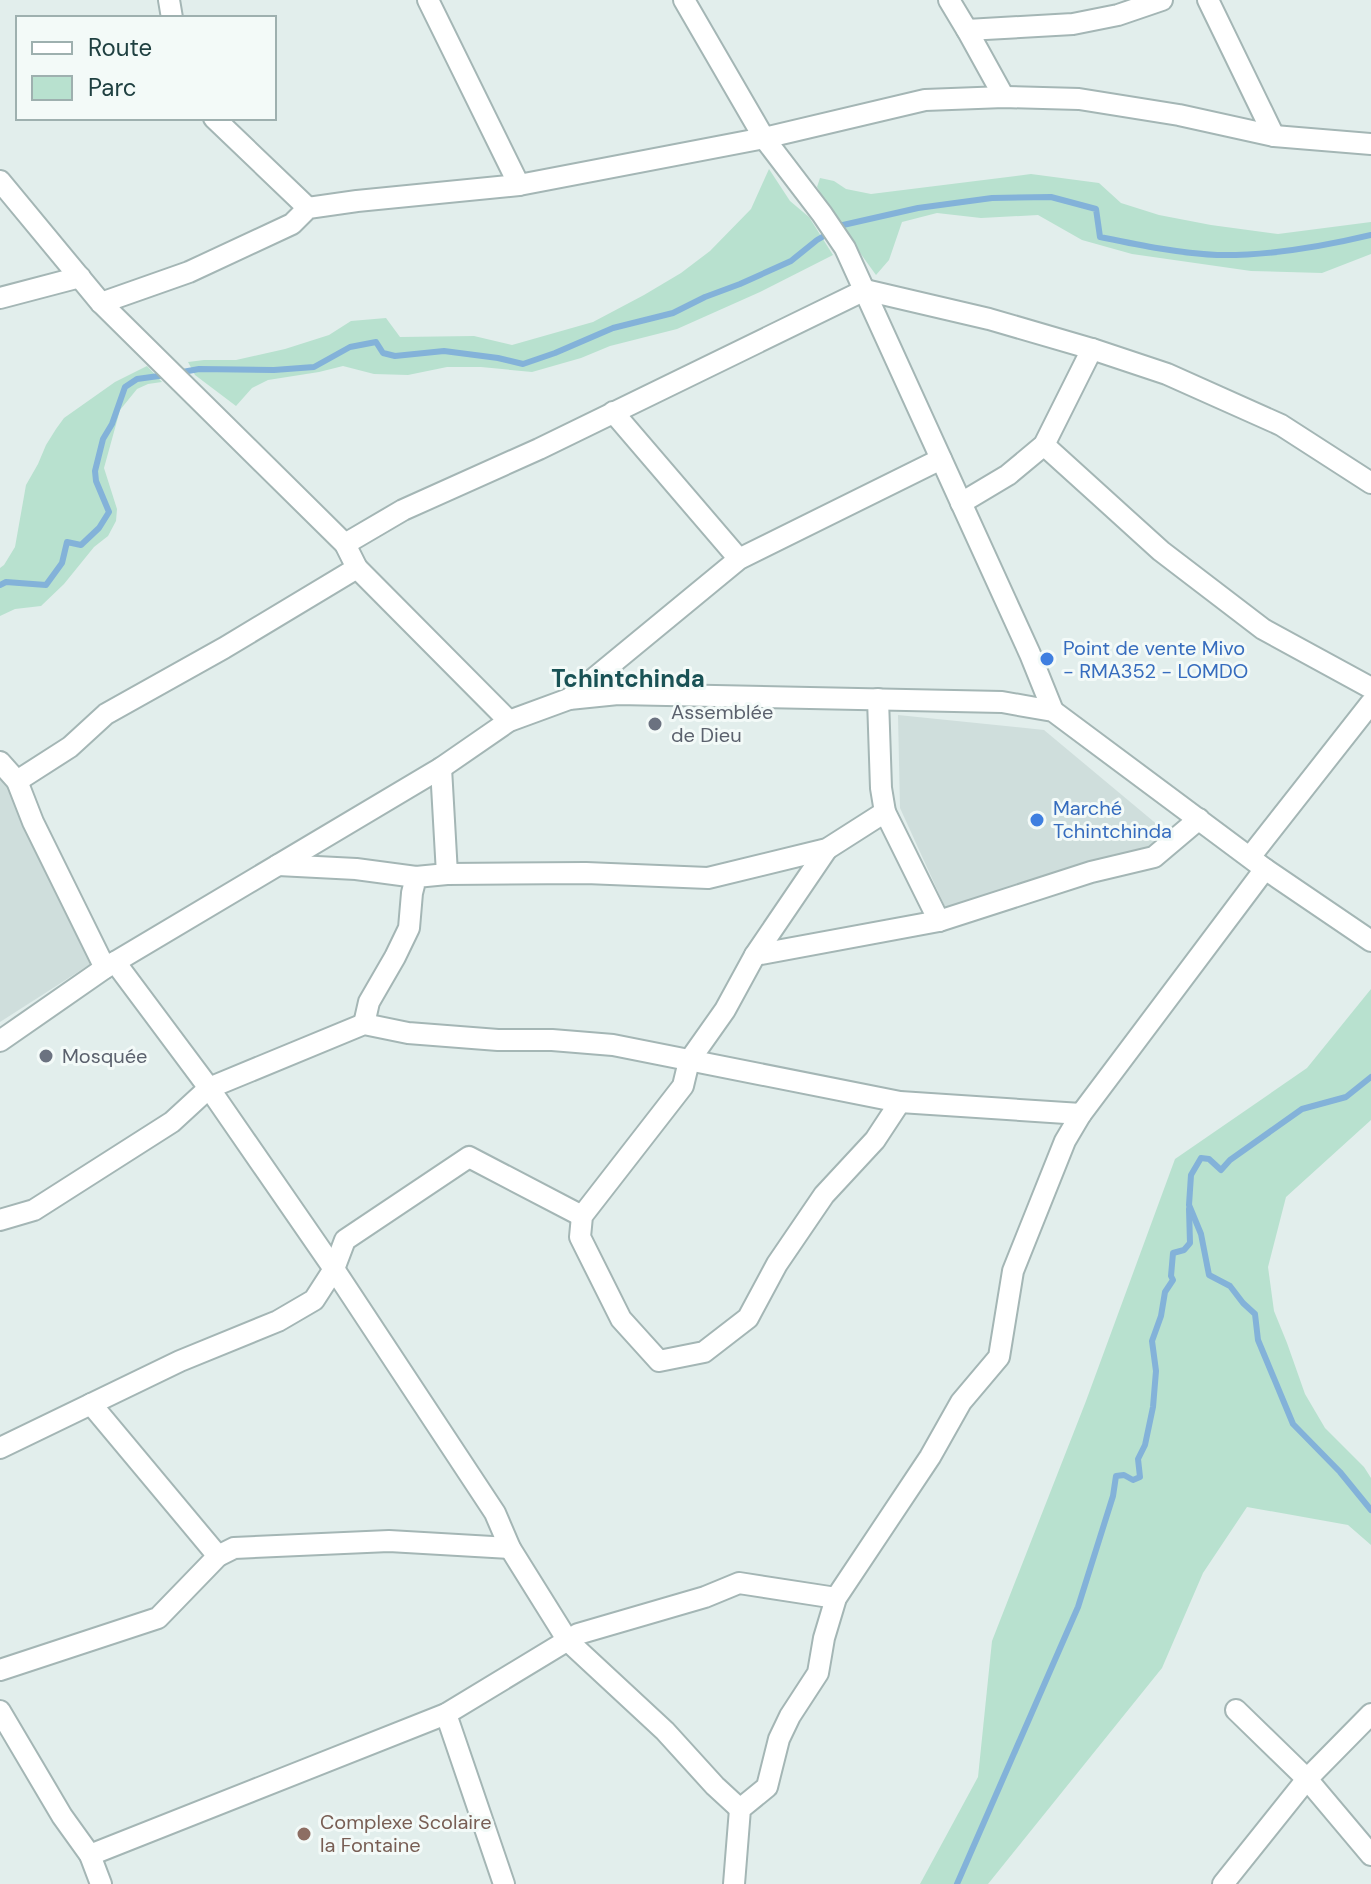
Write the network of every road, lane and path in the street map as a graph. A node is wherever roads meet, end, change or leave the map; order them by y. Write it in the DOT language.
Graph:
graph roads {
  1 [pos="428,0"];
  2 [pos="684,0"];
  3 [pos="949,0"];
  4 [pos="1162,0"];
  5 [pos="1208,0"];
  6 [pos="967,30"];
  7 [pos="1004,97"];
  8 [pos="216,120"];
  9 [pos="1274,136"];
  10 [pos="764,138"];
  11 [pos="1371,144"];
  12 [pos="0,181"];
  13 [pos="519,185"];
  14 [pos="308,208"];
  15 [pos="80,277"];
  16 [pos="865,290"];
  17 [pos="0,298"];
  18 [pos="101,303"];
  19 [pos="1092,349"];
  20 [pos="613,412"];
  21 [pos="1044,445"];
  22 [pos="941,459"];
  23 [pos="1371,483"];
  24 [pos="961,503"];
  25 [pos="345,544"];
  26 [pos="739,559"];
  27 [pos="357,568"];
  28 [pos="1371,688"];
  29 [pos="569,699"];
  30 [pos="878,699"];
  31 [pos="1371,703"];
  32 [pos="1053,711"];
  33 [pos="509,721"];
  34 [pos="0,762"];
  35 [pos="441,768"];
  36 [pos="17,781"];
  37 [pos="885,812"];
  38 [pos="1199,819"];
  39 [pos="827,849"];
  40 [pos="1257,863"];
  41 [pos="278,865"];
  42 [pos="447,874"];
  43 [pos="416,877"];
  44 [pos="939,921"];
  45 [pos="1371,941"];
  46 [pos="755,955"];
  47 [pos="110,965"];
  48 [pos="364,1024"];
  49 [pos="0,1041"];
  50 [pos="689,1061"];
  51 [pos="209,1088"];
  52 [pos="900,1102"];
  53 [pos="1081,1114"];
  54 [pos="582,1216"];
  55 [pos="0,1220"];
  56 [pos="334,1269"];
  57 [pos="91,1404"];
  58 [pos="0,1448"];
  59 [pos="510,1548"];
  60 [pos="218,1556"];
  61 [pos="836,1598"];
  62 [pos="568,1641"];
  63 [pos="0,1670"];
  64 [pos="1236,1710"];
  65 [pos="0,1711"];
  66 [pos="446,1714"];
  67 [pos="1371,1714"];
  68 [pos="1307,1779"];
  69 [pos="740,1809"];
  70 [pos="90,1855"];
  71 [pos="1371,1855"];
  72 [pos="101,1884"];
  73 [pos="504,1884"];
  74 [pos="734,1884"];
  75 [pos="1223,1884"];
  1 -- 13 [label="street"];
  2 -- 10 [label="street"];
  3 -- 6 [label="street"];
  4 -- 6 [label="street"];
  5 -- 9 [label="street"];
  6 -- 7 [label="street"];
  7 -- 9 [label="street"];
  7 -- 10 [label="street"];
  8 -- 14 [label="street"];
  9 -- 11 [label="street"];
  10 -- 13 [label="street"];
  10 -- 16 [label="street"];
  12 -- 15 [label="street"];
  13 -- 14 [label="street"];
  14 -- 18 [label="street"];
  15 -- 17 [label="street"];
  15 -- 18 [label="street"];
  16 -- 19 [label="street"];
  16 -- 20 [label="street"];
  16 -- 22 [label="street"];
  18 -- 25 [label="street"];
  19 -- 21 [label="street"];
  19 -- 23 [label="street"];
  20 -- 25 [label="street"];
  20 -- 26 [label="street"];
  21 -- 24 [label="street"];
  21 -- 28 [label="street"];
  22 -- 24 [label="street"];
  22 -- 26 [label="street"];
  24 -- 32 [label="street"];
  25 -- 27 [label="street"];
  26 -- 29 [label="street"];
  27 -- 33 [label="street"];
  27 -- 36 [label="street"];
  29 -- 30 [label="street"];
  29 -- 33 [label="street"];
  30 -- 32 [label="street"];
  30 -- 37 [label="street"];
  31 -- 40 [label="street"];
  32 -- 38 [label="street"];
  33 -- 35 [label="street"];
  34 -- 36 [label="street"];
  35 -- 41 [label="street"];
  35 -- 42 [label="street"];
  36 -- 47 [label="street"];
  37 -- 39 [label="street"];
  37 -- 44 [label="street"];
  38 -- 40 [label="street"];
  38 -- 44 [label="street"];
  39 -- 42 [label="street"];
  39 -- 46 [label="street"];
  40 -- 45 [label="street"];
  40 -- 53 [label="street"];
  41 -- 43 [label="street"];
  41 -- 47 [label="street"];
  42 -- 43 [label="street"];
  43 -- 48 [label="street"];
  44 -- 46 [label="street"];
  46 -- 50 [label="street"];
  47 -- 49 [label="street"];
  47 -- 51 [label="street"];
  48 -- 50 [label="street"];
  48 -- 51 [label="street"];
  50 -- 52 [label="street"];
  50 -- 54 [label="street"];
  51 -- 55 [label="street"];
  51 -- 56 [label="street"];
  52 -- 53 [label="street"];
  52 -- 54 [label="street"];
  53 -- 61 [label="street"];
  54 -- 56 [label="street"];
  56 -- 57 [label="street"];
  56 -- 59 [label="street"];
  57 -- 58 [label="street"];
  57 -- 60 [label="street"];
  59 -- 60 [label="street"];
  59 -- 62 [label="street"];
  60 -- 63 [label="street"];
  61 -- 62 [label="street"];
  61 -- 69 [label="street"];
  62 -- 66 [label="street"];
  62 -- 69 [label="street"];
  64 -- 68 [label="street"];
  65 -- 70 [label="street"];
  66 -- 70 [label="street"];
  66 -- 73 [label="street"];
  67 -- 68 [label="street"];
  68 -- 71 [label="street"];
  68 -- 75 [label="street"];
  69 -- 74 [label="street"];
  70 -- 72 [label="street"];
}
